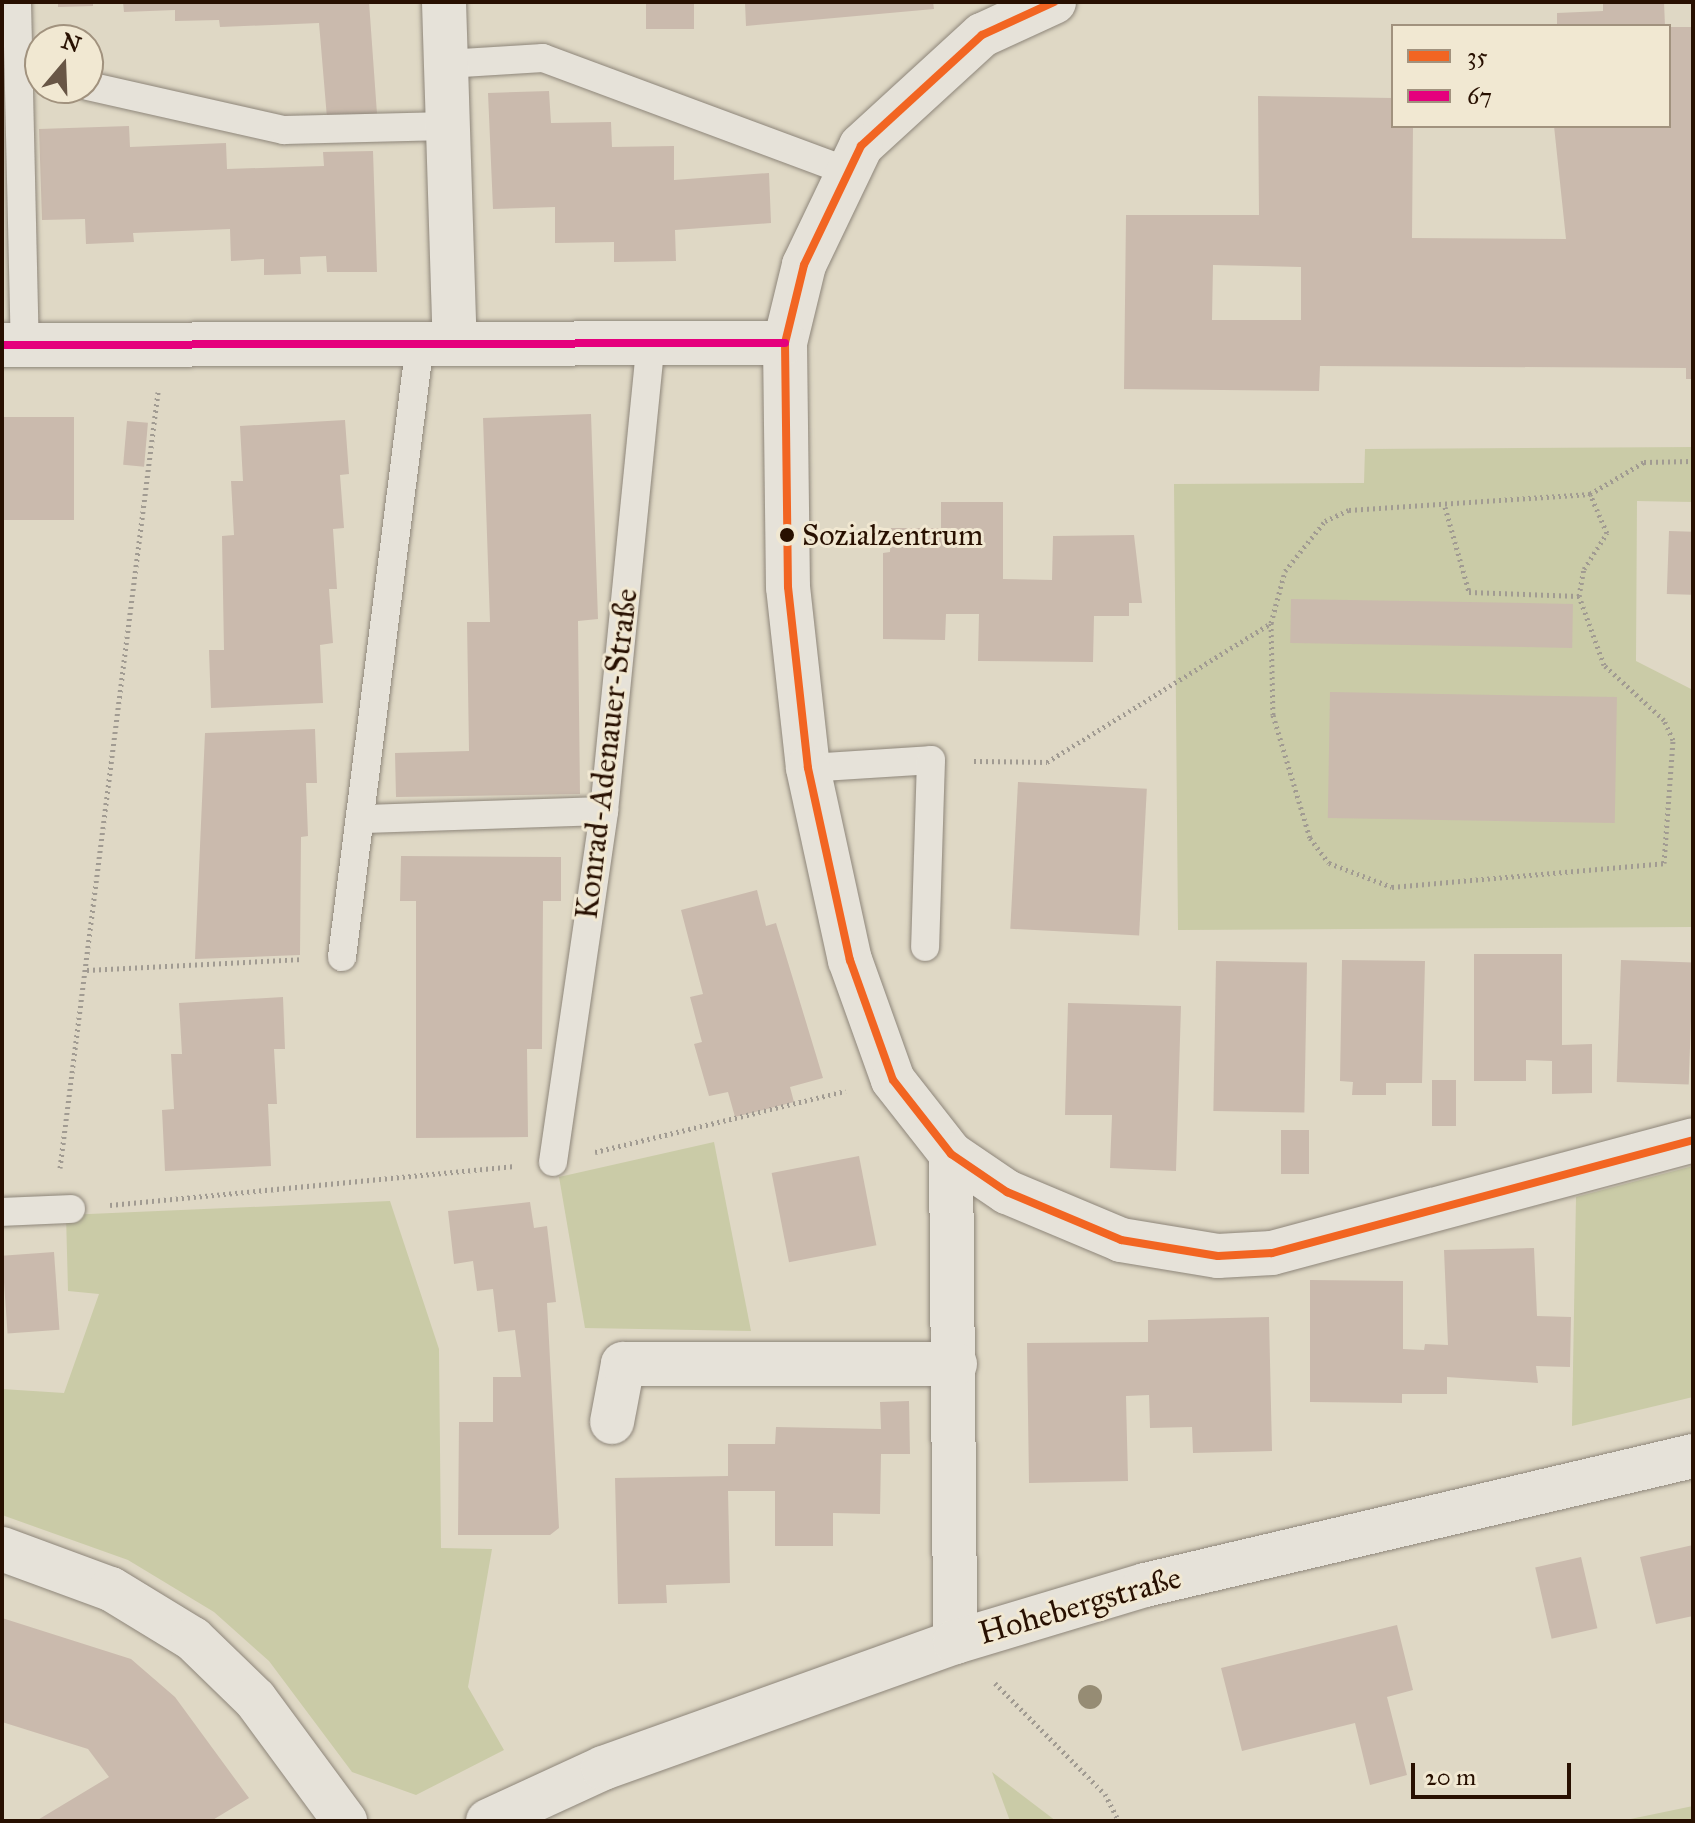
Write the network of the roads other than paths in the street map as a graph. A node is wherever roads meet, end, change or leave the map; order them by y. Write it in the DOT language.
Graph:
graph roads {
  1 [pos="17,2"];
  2 [pos="444,2"];
  3 [pos="1031,6"];
  4 [pos="24,43"];
  5 [pos="446,64"];
  6 [pos="104,90"];
  7 [pos="27,104"];
  8 [pos="448,126"];
  9 [pos="844,170"];
  10 [pos="651,343"];
  11 [pos="785,343"];
  12 [pos="437,344"];
  13 [pos="14,345"];
  14 [pos="808,768"];
  15 [pos="604,811"];
  16 [pos="364,819"];
  17 [pos="925,947"];
  18 [pos="342,957"];
  19 [pos="1693,1140"];
  20 [pos="951,1154"];
  21 [pos="553,1162"];
  22 [pos="63,1208"];
  23 [pos="2,1212"];
  24 [pos="955,1364"];
  25 [pos="612,1422"];
  26 [pos="1693,1456"];
  27 [pos="2,1549"];
  28 [pos="955,1642"];
  29 [pos="345,1821"];
  30 [pos="488,1821"];
  1 -- 4 [label="lane"];
  2 -- 5 [label="street"];
  3 -- 9 [label="street"];
  5 -- 8 [label="street"];
  5 -- 9 [label="lane"];
  6 -- 8 [label="lane"];
  7 -- 13 [label="lane"];
  8 -- 12 [label="street"];
  9 -- 11 [label="street"];
  10 -- 11 [label="street"];
  10 -- 12 [label="street"];
  10 -- 15 [label="lane, Konrad-Adenauer-Straße"];
  11 -- 14 [label="street"];
  12 -- 13 [label="street"];
  12 -- 16 [label="lane"];
  14 -- 17 [label="lane"];
  14 -- 20 [label="street"];
  15 -- 16 [label="lane"];
  15 -- 21 [label="lane, Konrad-Adenauer-Straße"];
  16 -- 18 [label="lane"];
  19 -- 20 [label="street"];
  20 -- 24 [label="street"];
  22 -- 23 [label="lane"];
  24 -- 25 [label="street"];
  24 -- 28 [label="street"];
  26 -- 28 [label="street, Hohebergstraße"];
  27 -- 29 [label="street"];
  28 -- 30 [label="street, Hohebergstraße"];
}
